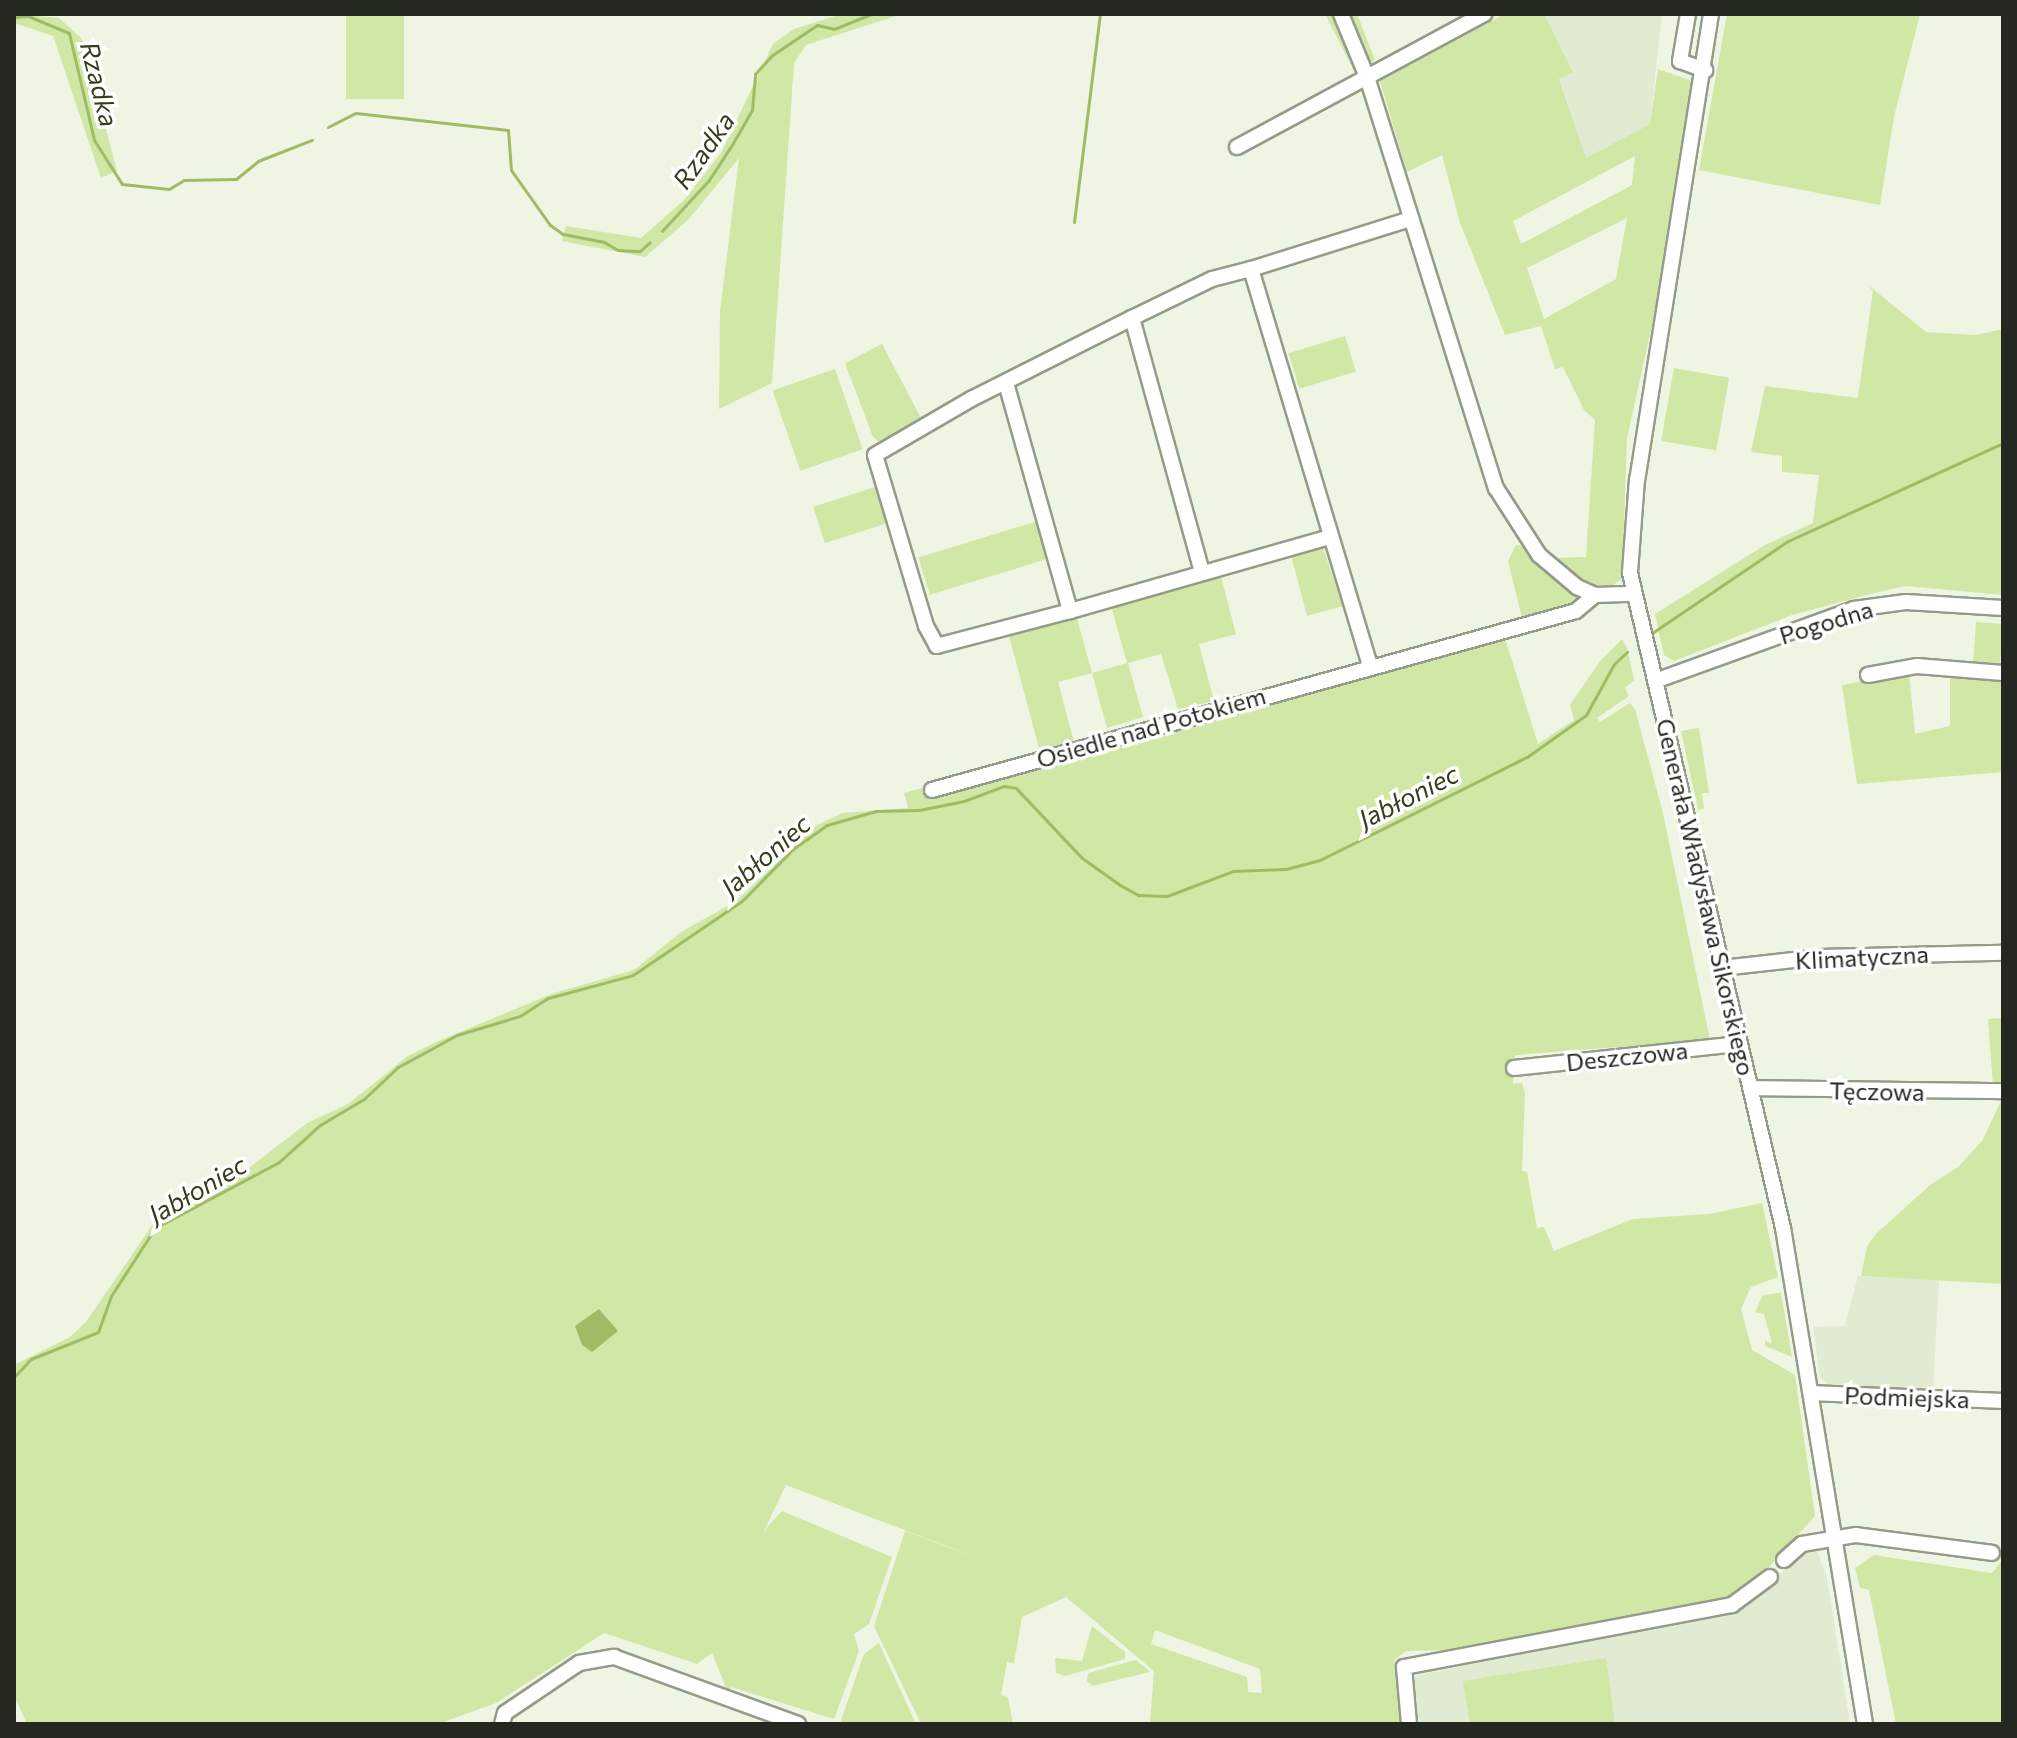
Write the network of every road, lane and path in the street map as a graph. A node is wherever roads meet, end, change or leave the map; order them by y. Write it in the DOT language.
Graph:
graph roads {
  1 [pos="1341,14"];
  2 [pos="1484,14"];
  3 [pos="1688,14"];
  4 [pos="1711,14"];
  5 [pos="1718,14"];
  6 [pos="1705,70"];
  7 [pos="1367,77"];
  8 [pos="1237,147"];
  9 [pos="1411,219"];
  10 [pos="1251,269"];
  11 [pos="1132,318"];
  12 [pos="1006,383"];
  13 [pos="1329,537"];
  14 [pos="1201,569"];
  15 [pos="1633,594"];
  16 [pos="1595,595"];
  17 [pos="2003,608"];
  18 [pos="1070,611"];
  19 [pos="1370,666"];
  20 [pos="2003,673"];
  21 [pos="1868,675"];
  22 [pos="1655,681"];
  23 [pos="932,790"];
  24 [pos="2003,953"];
  25 [pos="1722,968"];
  26 [pos="1740,1044"];
  27 [pos="1514,1068"];
  28 [pos="1754,1088"];
  29 [pos="2003,1091"];
  30 [pos="1811,1393"];
  31 [pos="2003,1401"];
  32 [pos="1833,1539"];
  33 [pos="1992,1553"];
  34 [pos="1784,1560"];
  35 [pos="1770,1577"];
  36 [pos="502,1724"];
  37 [pos="798,1724"];
  38 [pos="1409,1724"];
  39 [pos="1865,1724"];
  1 -- 7 [label="street"];
  2 -- 7 [label="street"];
  3 -- 6 [label="street"];
  4 -- 6 [label="street, Generała Władysława Sikorskiego"];
  5 -- 6 [label="street, Generała Władysława Sikorskiego"];
  6 -- 15 [label="street, Generała Władysława Sikorskiego"];
  7 -- 8 [label="street"];
  7 -- 9 [label="street"];
  9 -- 10 [label="street"];
  9 -- 16 [label="street"];
  10 -- 11 [label="street"];
  10 -- 13 [label="street"];
  11 -- 12 [label="street"];
  11 -- 14 [label="street"];
  12 -- 18 [label="street"];
  12 -- 18 [label="street"];
  13 -- 14 [label="street"];
  13 -- 19 [label="street"];
  14 -- 18 [label="street"];
  15 -- 16 [label="street"];
  15 -- 22 [label="street, Generała Władysława Sikorskiego"];
  16 -- 19 [label="street, Osiedle nad Potokiem"];
  17 -- 22 [label="street, Pogodna"];
  19 -- 23 [label="street, Osiedle nad Potokiem"];
  20 -- 21 [label="street"];
  22 -- 25 [label="street, Generała Władysława Sikorskiego"];
  24 -- 25 [label="street, Klimatyczna"];
  25 -- 26 [label="street, Generała Władysława Sikorskiego"];
  26 -- 27 [label="street, Deszczowa"];
  26 -- 28 [label="street, Generała Władysława Sikorskiego"];
  28 -- 29 [label="street, Tęczowa"];
  28 -- 30 [label="street, Generała Władysława Sikorskiego"];
  30 -- 31 [label="street, Podmiejska"];
  30 -- 32 [label="street, Generała Władysława Sikorskiego"];
  32 -- 33 [label="street"];
  32 -- 34 [label="street"];
  32 -- 39 [label="street, Generała Władysława Sikorskiego"];
  35 -- 38 [label="street"];
  36 -- 37 [label="street"];
}
